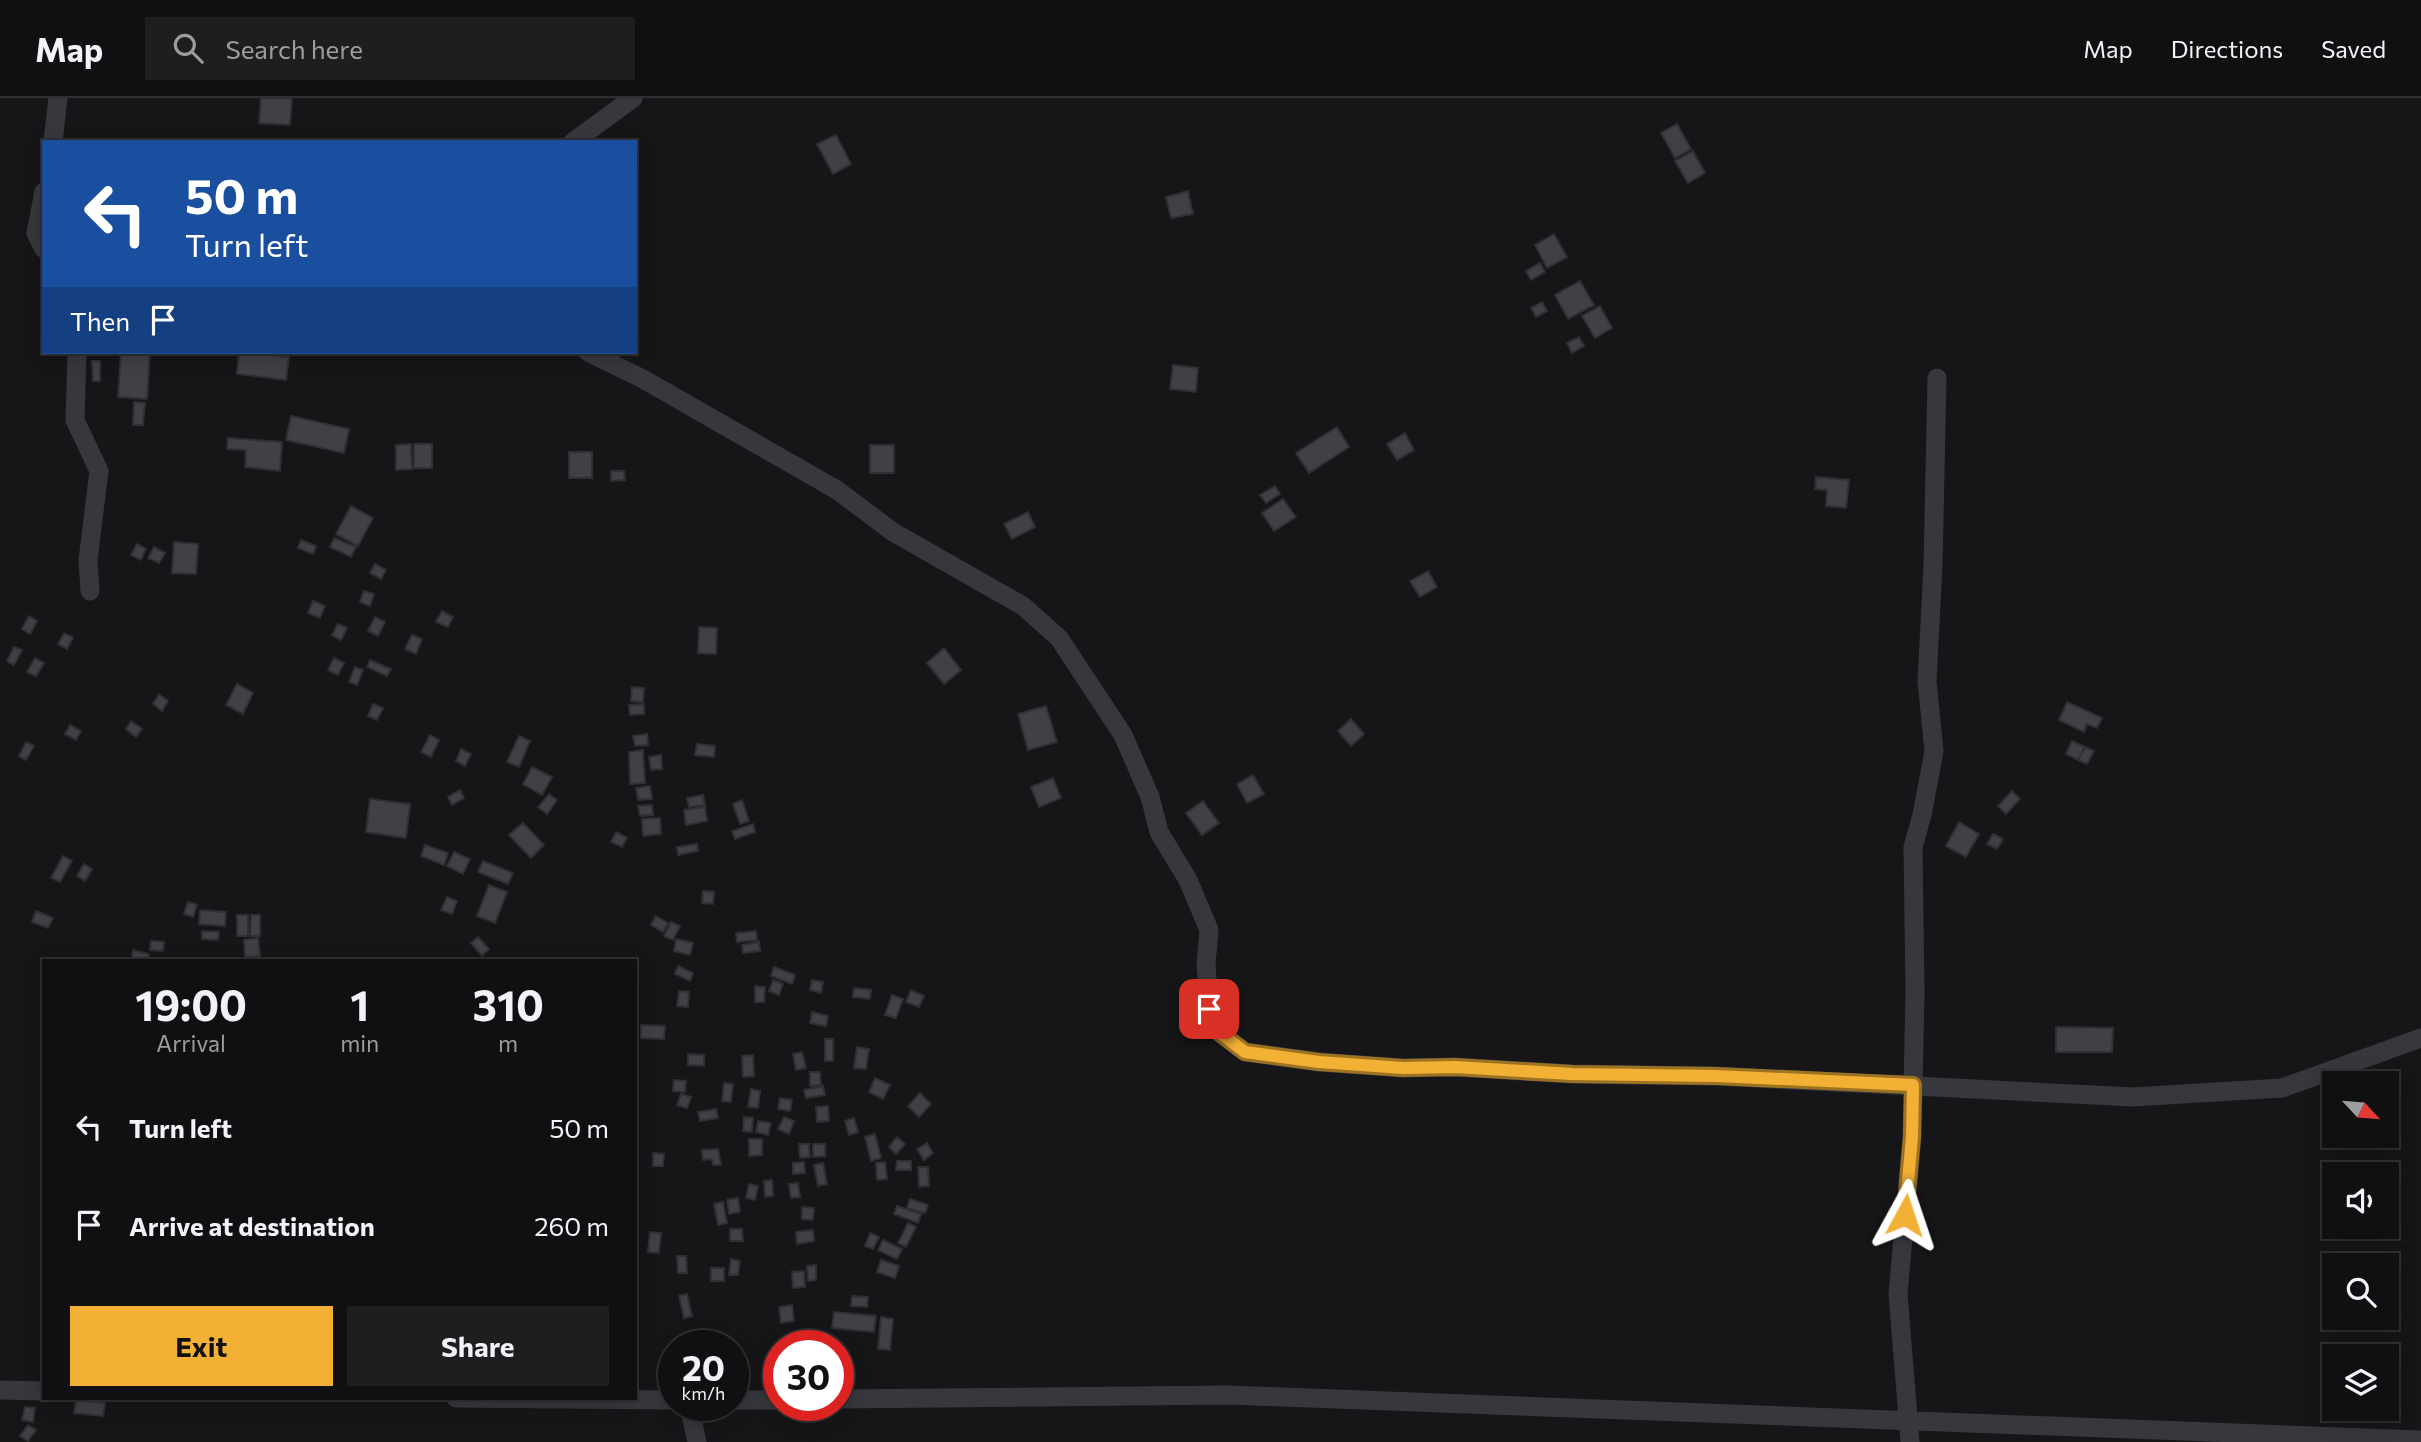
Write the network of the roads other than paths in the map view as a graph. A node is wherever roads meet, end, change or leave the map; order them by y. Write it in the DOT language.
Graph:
graph roads {
  1 [pos="58,98"];
  2 [pos="634,98"];
  3 [pos="52,140"];
  4 [pos="576,140"];
  5 [pos="42,202"];
  6 [pos="42,244"];
  7 [pos="77,354"];
  8 [pos="592,354"];
  9 [pos="1937,378"];
  10 [pos="90,591"];
  11 [pos="2421,1038"];
  12 [pos="1913,1085"];
  13 [pos="0,1390"];
  14 [pos="42,1391"];
  15 [pos="854,1399"];
  16 [pos="637,1400"];
  17 [pos="658,1400"];
  18 [pos="692,1421"];
  19 [pos="1909,1421"];
  20 [pos="2014,1426"];
  21 [pos="2421,1440"];
  22 [pos="697,1442"];
  23 [pos="1910,1442"];
  24 [pos="2027,1442"];
  1 -- 3 [label="street"];
  2 -- 4 [label="street"];
  5 -- 6 [label="street"];
  7 -- 10 [label="street"];
  8 -- 12 [label="street"];
  9 -- 12 [label="street"];
  11 -- 12 [label="street"];
  12 -- 19 [label="street"];
  13 -- 14 [label="street"];
  15 -- 19 [label="street"];
  16 -- 17 [label="street"];
  18 -- 22 [label="street"];
  19 -- 20 [label="street"];
  19 -- 23 [label="street"];
  20 -- 21 [label="street"];
  20 -- 24 [label="street"];
}
